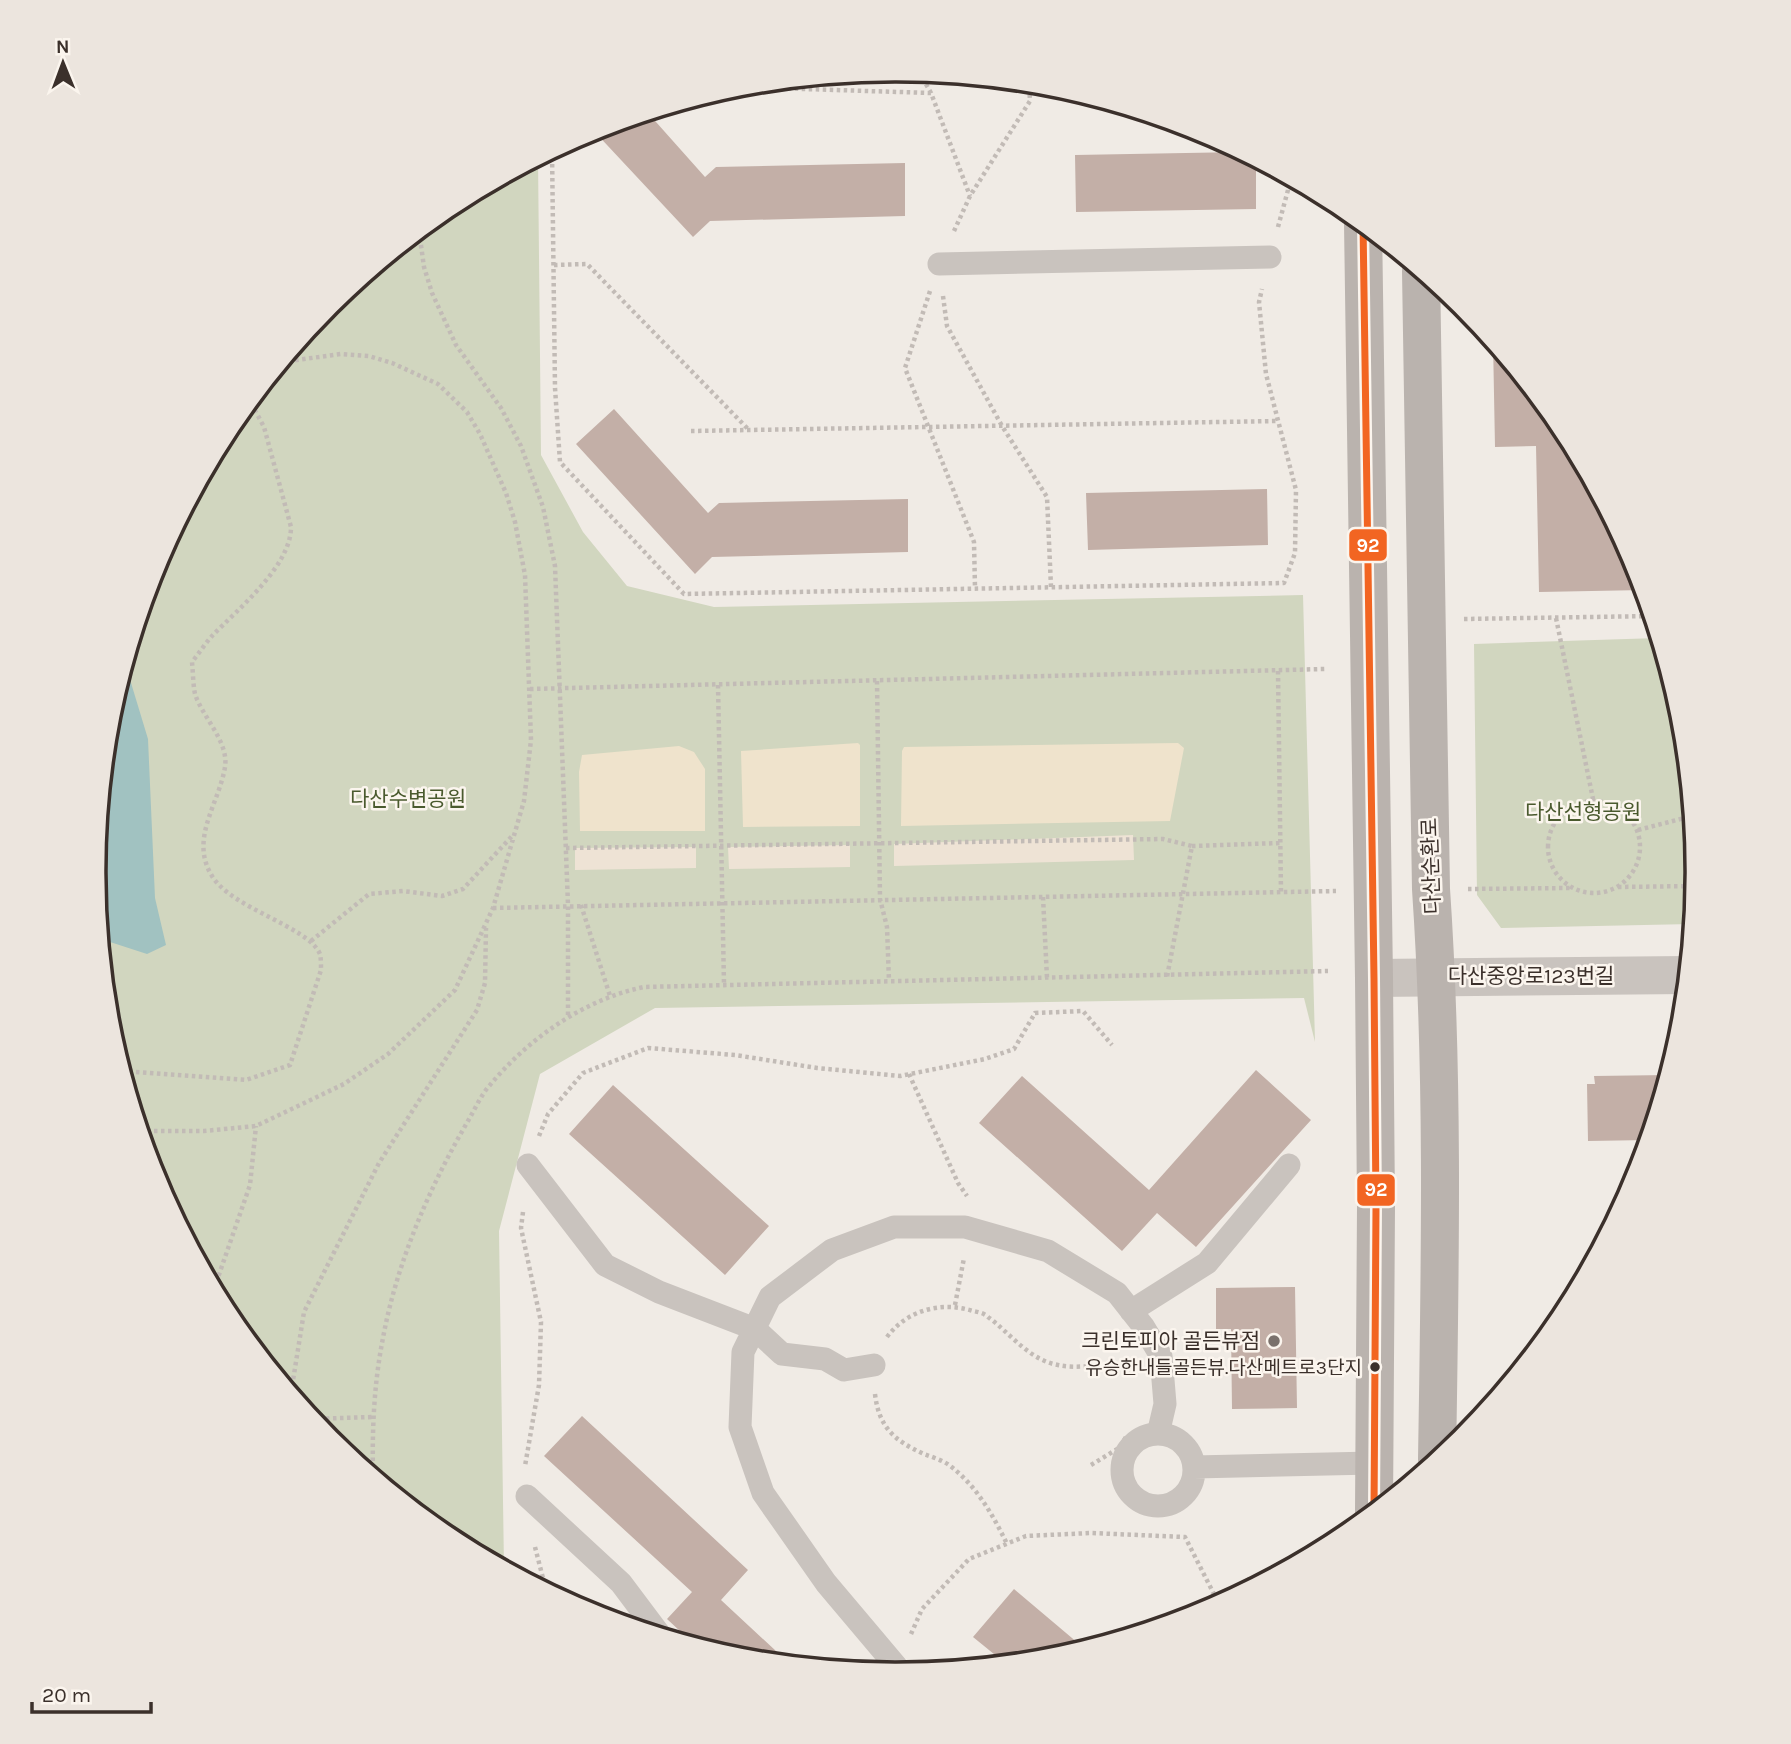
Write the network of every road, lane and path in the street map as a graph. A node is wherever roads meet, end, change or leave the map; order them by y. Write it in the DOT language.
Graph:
graph roads {
  1 [pos="925,83"];
  2 [pos="790,89"];
  3 [pos="930,93"];
  4 [pos="1030,94"];
  5 [pos="552,161"];
  6 [pos="1289,187"];
  7 [pos="970,196"];
  8 [pos="1363,236"];
  9 [pos="420,241"];
  10 [pos="1270,257"];
  11 [pos="939,264"];
  12 [pos="554,265"];
  13 [pos="1421,283"];
  14 [pos="294,360"];
  15 [pos="255,411"];
  16 [pos="1278,421"];
  17 [pos="1002,426"];
  18 [pos="929,427"];
  19 [pos="749,430"];
  20 [pos="691,431"];
  21 [pos="1051,587"];
  22 [pos="975,589"];
  23 [pos="1642,616"];
  24 [pos="1556,618"];
  25 [pos="1460,619"];
  26 [pos="1325,669"];
  27 [pos="1278,670"];
  28 [pos="877,681"];
  29 [pos="718,685"];
  30 [pos="560,689"];
  31 [pos="530,690"];
  32 [pos="1593,800"];
  33 [pos="1684,819"];
  34 [pos="1638,830"];
  35 [pos="515,833"];
  36 [pos="1280,843"];
  37 [pos="878,844"];
  38 [pos="1192,846"];
  39 [pos="722,847"];
  40 [pos="566,848"];
  41 [pos="1685,886"];
  42 [pos="1617,887"];
  43 [pos="1572,888"];
  44 [pos="1463,889"];
  45 [pos="1339,891"];
  46 [pos="1281,893"];
  47 [pos="1183,895"];
  48 [pos="1043,897"];
  49 [pos="880,900"];
  50 [pos="723,902"];
  51 [pos="568,905"];
  52 [pos="580,905"];
  53 [pos="493,908"];
  54 [pos="486,924"];
  55 [pos="311,941"];
  56 [pos="1328,971"];
  57 [pos="1678,975"];
  58 [pos="1167,976"];
  59 [pos="1437,976"];
  60 [pos="1047,978"];
  61 [pos="1374,978"];
  62 [pos="888,981"];
  63 [pos="724,984"];
  64 [pos="610,996"];
  65 [pos="568,1017"];
  66 [pos="1112,1045"];
  67 [pos="132,1072"];
  68 [pos="909,1074"];
  69 [pos="256,1126"];
  70 [pos="150,1131"];
  71 [pos="528,1165"];
  72 [pos="1289,1165"];
  73 [pos="969,1228"];
  74 [pos="218,1277"];
  75 [pos="955,1305"];
  76 [pos="1132,1311"];
  77 [pos="755,1329"];
  78 [pos="874,1365"];
  79 [pos="293,1382"];
  80 [pos="1134,1387"];
  81 [pos="372,1417"];
  82 [pos="326,1419"];
  83 [pos="1133,1426"];
  84 [pos="1158,1434"];
  85 [pos="1437,1446"];
  86 [pos="1373,1463"];
  87 [pos="373,1464"];
  88 [pos="1091,1465"];
  89 [pos="1194,1467"];
  90 [pos="527,1496"];
  91 [pos="1374,1501"];
  92 [pos="1092,1523"];
  93 [pos="1091,1533"];
  94 [pos="1006,1544"];
  95 [pos="543,1578"];
  96 [pos="1214,1594"];
  97 [pos="652,1623"];
  98 [pos="891,1662"];
  99 [pos="901,1662"];
  1 -- 3 [label="path"];
  2 -- 3 [label="path"];
  3 -- 7 [label="path"];
  4 -- 7 [label="path"];
  5 -- 12 [label="path"];
  6 -- 10 [label="path"];
  7 -- 11 [label="path"];
  8 -- 61 [label="street"];
  9 -- 30 [label="path"];
  10 -- 11 [label="lane"];
  10 -- 16 [label="path"];
  11 -- 17 [label="path"];
  11 -- 18 [label="path"];
  12 -- 19 [label="path"];
  12 -- 22 [label="path"];
  13 -- 59 [label="street, 다산순환로"];
  14 -- 31 [label="path"];
  15 -- 55 [label="path"];
  16 -- 17 [label="path"];
  16 -- 21 [label="path"];
  17 -- 18 [label="path"];
  17 -- 21 [label="path"];
  18 -- 19 [label="path"];
  18 -- 22 [label="path"];
  19 -- 20 [label="path"];
  21 -- 22 [label="path"];
  23 -- 24 [label="path"];
  24 -- 25 [label="path"];
  24 -- 32 [label="path"];
  26 -- 27 [label="path"];
  27 -- 28 [label="path"];
  27 -- 36 [label="path"];
  28 -- 29 [label="path"];
  28 -- 37 [label="path"];
  29 -- 30 [label="path"];
  29 -- 39 [label="path"];
  30 -- 31 [label="path"];
  30 -- 40 [label="path"];
  31 -- 35 [label="path"];
  32 -- 34 [label="path"];
  32 -- 43 [label="path"];
  33 -- 34 [label="path"];
  34 -- 42 [label="path"];
  35 -- 53 [label="path"];
  35 -- 55 [label="path"];
  36 -- 38 [label="path"];
  36 -- 46 [label="path"];
  37 -- 38 [label="path"];
  37 -- 39 [label="path"];
  37 -- 49 [label="path"];
  38 -- 47 [label="path"];
  39 -- 40 [label="path"];
  39 -- 50 [label="path"];
  40 -- 51 [label="path"];
  41 -- 42 [label="path"];
  42 -- 43 [label="path"];
  43 -- 44 [label="path"];
  45 -- 46 [label="path"];
  46 -- 47 [label="path"];
  47 -- 48 [label="path"];
  47 -- 58 [label="path"];
  48 -- 49 [label="path"];
  48 -- 60 [label="path"];
  49 -- 50 [label="path"];
  49 -- 62 [label="path"];
  50 -- 52 [label="path"];
  50 -- 63 [label="path"];
  51 -- 52 [label="path"];
  51 -- 53 [label="path"];
  51 -- 65 [label="path"];
  52 -- 64 [label="path"];
  53 -- 54 [label="path"];
  54 -- 69 [label="path"];
  54 -- 79 [label="path"];
  55 -- 67 [label="path"];
  56 -- 58 [label="path"];
  57 -- 59 [label="street, 다산중앙로123번길"];
  58 -- 60 [label="path"];
  59 -- 61 [label="street, 다산중앙로123번길"];
  59 -- 85 [label="street, 다산순환로"];
  60 -- 62 [label="path"];
  61 -- 86 [label="street"];
  62 -- 63 [label="path"];
  63 -- 64 [label="path"];
  64 -- 65 [label="path"];
  65 -- 81 [label="path"];
  66 -- 68 [label="path"];
  68 -- 71 [label="path"];
  68 -- 73 [label="path"];
  69 -- 70 [label="path"];
  69 -- 74 [label="path"];
  71 -- 77 [label="lane"];
  71 -- 90 [label="path"];
  72 -- 76 [label="lane"];
  73 -- 75 [label="path"];
  73 -- 76 [label="lane"];
  73 -- 77 [label="lane"];
  75 -- 78 [label="path"];
  75 -- 80 [label="path"];
  76 -- 84 [label="lane"];
  77 -- 78 [label="lane"];
  77 -- 98 [label="lane"];
  78 -- 94 [label="path"];
  81 -- 82 [label="path"];
  81 -- 87 [label="path"];
  83 -- 88 [label="path"];
  84 -- 89 [label="lane"];
  84 -- 89 [label="lane"];
  86 -- 89 [label="lane"];
  86 -- 91 [label="street"];
  90 -- 95 [label="path"];
  90 -- 97 [label="lane"];
  92 -- 93 [label="path"];
  93 -- 94 [label="path"];
  93 -- 96 [label="path"];
  94 -- 99 [label="path"];
}
